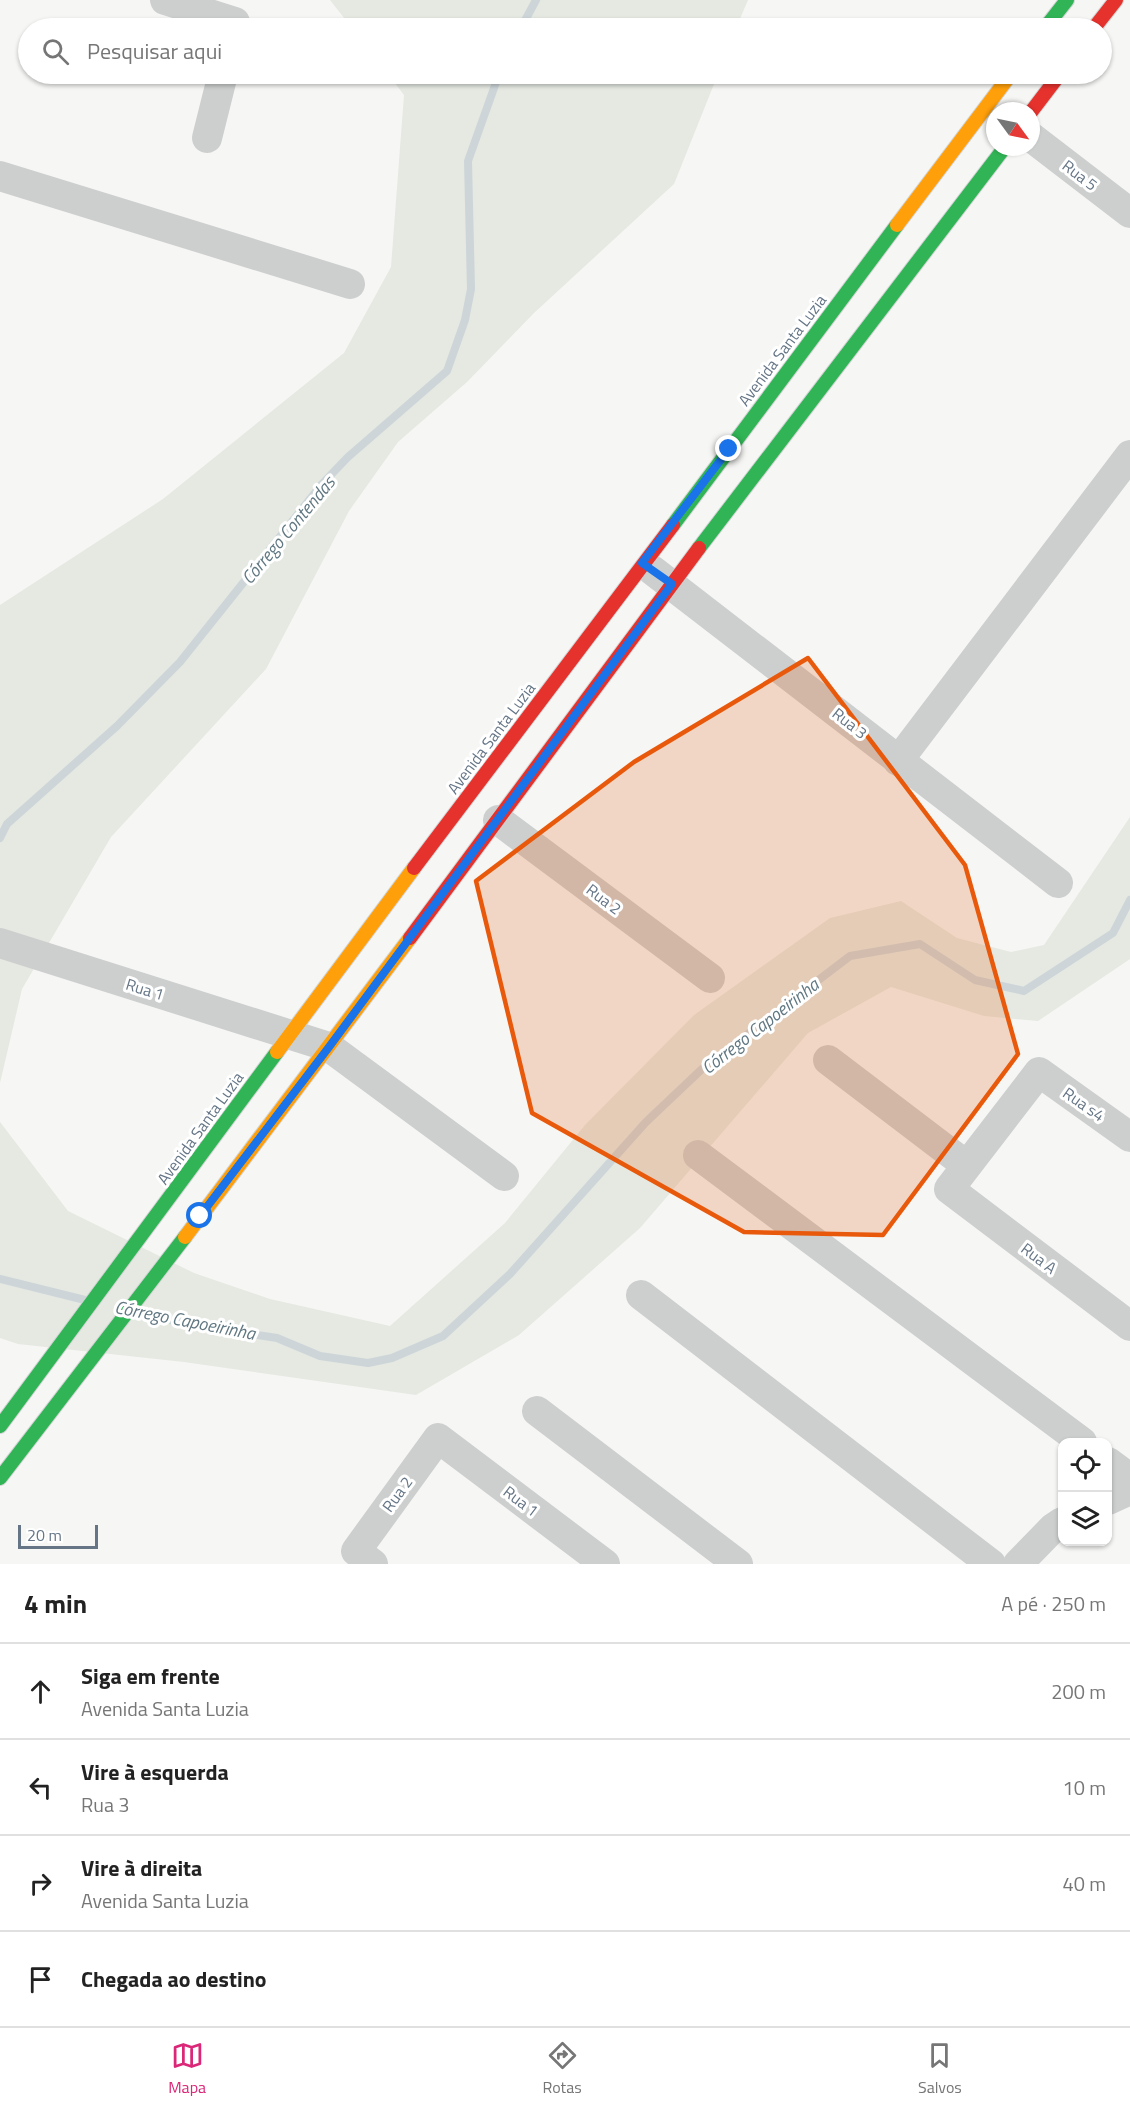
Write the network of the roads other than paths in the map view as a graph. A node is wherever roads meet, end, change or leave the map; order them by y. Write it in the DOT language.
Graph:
graph roads {
  1 [pos="165,0"];
  2 [pos="1067,0"];
  3 [pos="1116,0"];
  4 [pos="222,18"];
  5 [pos="1053,18"];
  6 [pos="1102,18"];
  7 [pos="220,84"];
  8 [pos="1005,84"];
  9 [pos="1052,84"];
  10 [pos="995,102"];
  11 [pos="1039,102"];
  12 [pos="986,115"];
  13 [pos="207,138"];
  14 [pos="1040,144"];
  15 [pos="998,156"];
  16 [pos="0,176"];
  17 [pos="1130,213"];
  18 [pos="350,284"];
  19 [pos="1130,454"];
  20 [pos="642,563"];
  21 [pos="672,584"];
  22 [pos="898,761"];
  23 [pos="498,820"];
  24 [pos="1058,883"];
  25 [pos="0,943"];
  26 [pos="710,978"];
  27 [pos="290,1034"];
  28 [pos="329,1047"];
  29 [pos="828,1060"];
  30 [pos="1130,1137"];
  31 [pos="698,1155"];
  32 [pos="966,1165"];
  33 [pos="504,1176"];
  34 [pos="641,1295"];
  35 [pos="1130,1326"];
  36 [pos="537,1411"];
  37 [pos="0,1426"];
  38 [pos="438,1438"];
  39 [pos="1075,1438"];
  40 [pos="1112,1465"];
  41 [pos="0,1478"];
  42 [pos="1130,1478"];
  43 [pos="1130,1490"];
  44 [pos="1112,1498"];
  45 [pos="1058,1525"];
  46 [pos="365,1557"];
  47 [pos="605,1564"];
  48 [pos="738,1564"];
  49 [pos="991,1564"];
  50 [pos="1018,1564"];
  1 -- 4 [label="street"];
  2 -- 5 [label="street"];
  3 -- 6 [label="street"];
  7 -- 13 [label="street"];
  8 -- 10 [label="street, Avenida Santa Luzia"];
  9 -- 11 [label="street"];
  12 -- 20 [label="street, Avenida Santa Luzia"];
  14 -- 17 [label="street, Rua 5"];
  15 -- 21 [label="street"];
  16 -- 18 [label="street"];
  19 -- 22 [label="street"];
  20 -- 21 [label="street, Rua 3"];
  20 -- 27 [label="street, Avenida Santa Luzia"];
  21 -- 22 [label="street, Rua 3"];
  21 -- 23 [label="street"];
  22 -- 24 [label="street, Rua 3"];
  23 -- 26 [label="street, Rua 2"];
  23 -- 28 [label="street"];
  25 -- 27 [label="street, Rua 1"];
  27 -- 28 [label="street, Rua 1"];
  27 -- 37 [label="street, Avenida Santa Luzia"];
  28 -- 33 [label="street"];
  28 -- 41 [label="street"];
  29 -- 32 [label="street"];
  30 -- 32 [label="street, Rua s4"];
  31 -- 39 [label="street"];
  32 -- 35 [label="street, Rua A"];
  34 -- 49 [label="street"];
  36 -- 48 [label="street"];
  38 -- 46 [label="street, Rua 2"];
  38 -- 47 [label="street, Rua 1"];
  40 -- 42 [label="street"];
  43 -- 44 [label="street"];
  45 -- 50 [label="street"];
}
